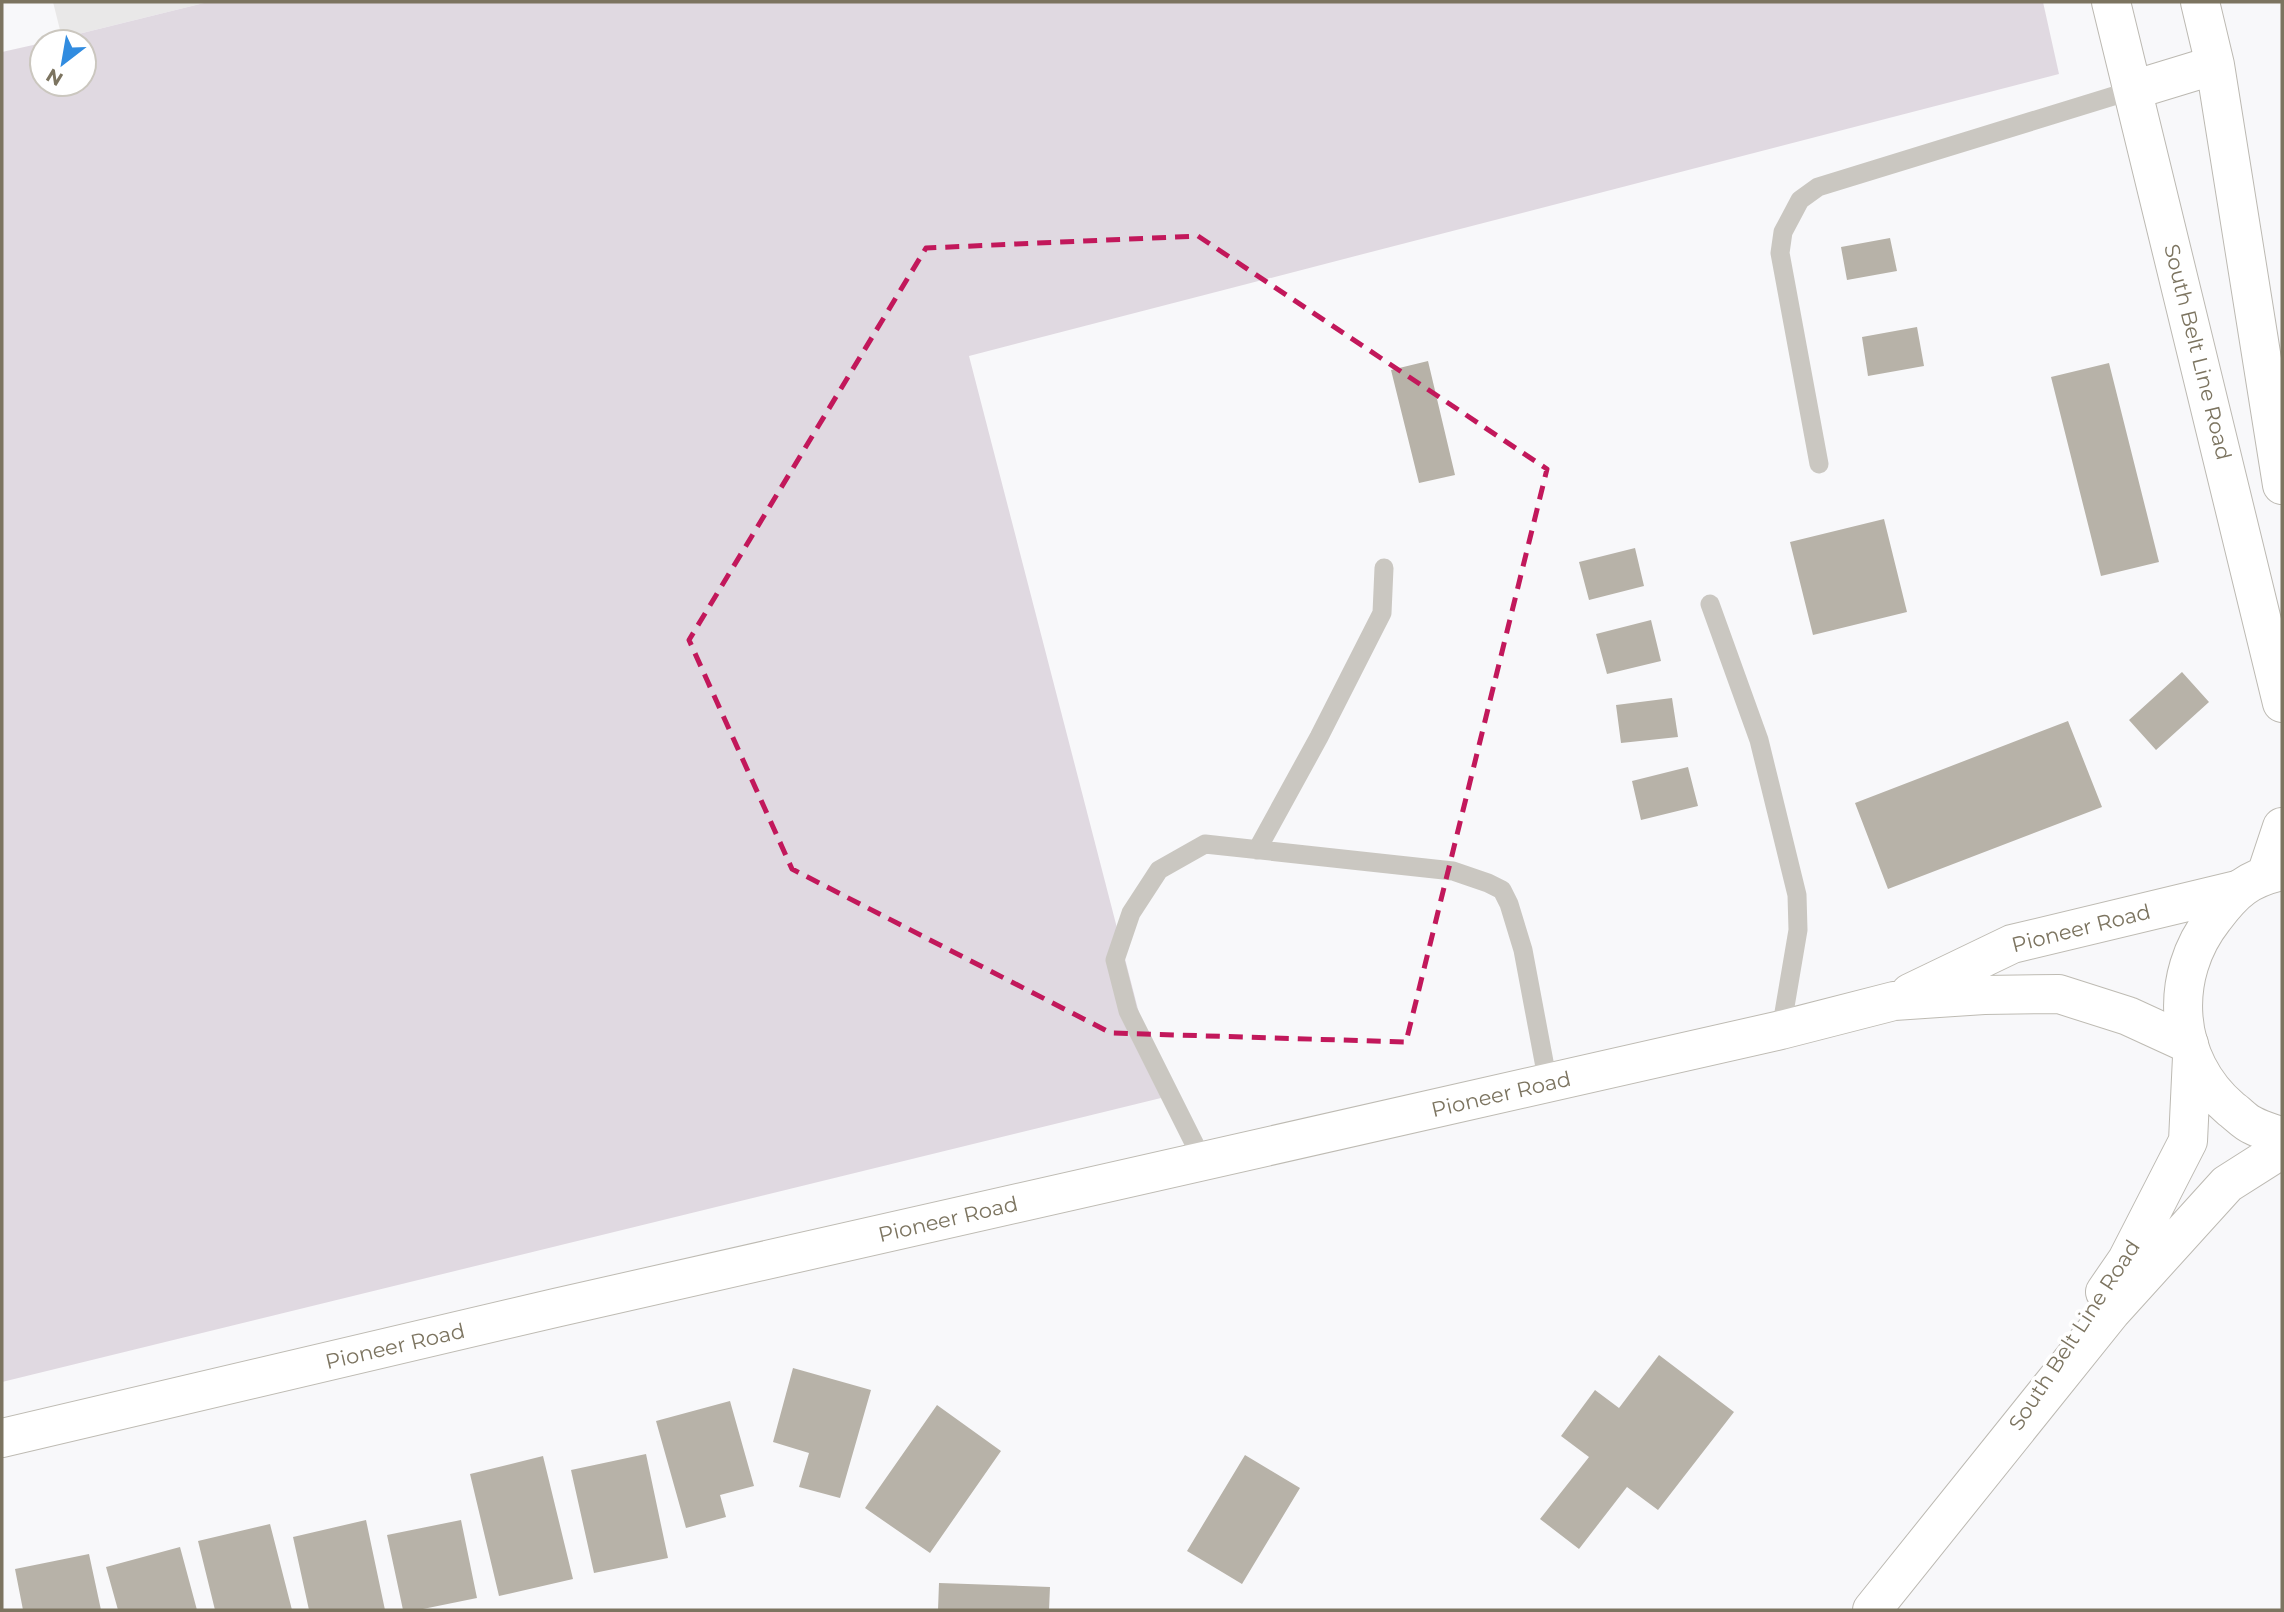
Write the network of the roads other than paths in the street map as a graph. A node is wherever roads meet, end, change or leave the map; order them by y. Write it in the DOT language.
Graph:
graph roads {
  1 [pos="2111,2"];
  2 [pos="2200,2"];
  3 [pos="2214,65"];
  4 [pos="2133,90"];
  5 [pos="2274,399"];
  6 [pos="1819,464"];
  7 [pos="2282,485"];
  8 [pos="1384,568"];
  9 [pos="1710,604"];
  10 [pos="2282,703"];
  11 [pos="2282,827"];
  12 [pos="1257,849"];
  13 [pos="2262,879"];
  14 [pos="1894,1001"];
  15 [pos="1781,1031"];
  16 [pos="2191,1051"];
  17 [pos="1548,1083"];
  18 [pos="2282,1137"];
  19 [pos="2282,1149"];
  20 [pos="1203,1161"];
  21 [pos="2,1438"];
  22 [pos="1996,1453"];
  23 [pos="1872,1610"];
  1 -- 4 [label="main road, South Belt Line Road"];
  2 -- 3 [label="main road"];
  3 -- 4 [label="main road"];
  3 -- 5 [label="main road"];
  4 -- 6 [label="lane"];
  4 -- 10 [label="main road, South Belt Line Road"];
  5 -- 7 [label="main road"];
  8 -- 12 [label="lane"];
  9 -- 15 [label="lane"];
  11 -- 13 [label="main road"];
  12 -- 17 [label="lane"];
  12 -- 20 [label="lane"];
  13 -- 14 [label="main road, Pioneer Road"];
  13 -- 16 [label="main road"];
  14 -- 15 [label="main road, Pioneer Road"];
  14 -- 16 [label="main road, Pioneer Road"];
  15 -- 17 [label="main road, Pioneer Road"];
  16 -- 18 [label="main road"];
  16 -- 22 [label="main road, South Belt Line Road"];
  17 -- 20 [label="main road, Pioneer Road"];
  19 -- 22 [label="main road, South Belt Line Road"];
  20 -- 21 [label="main road, Pioneer Road"];
  22 -- 23 [label="main road, South Belt Line Road"];
}
